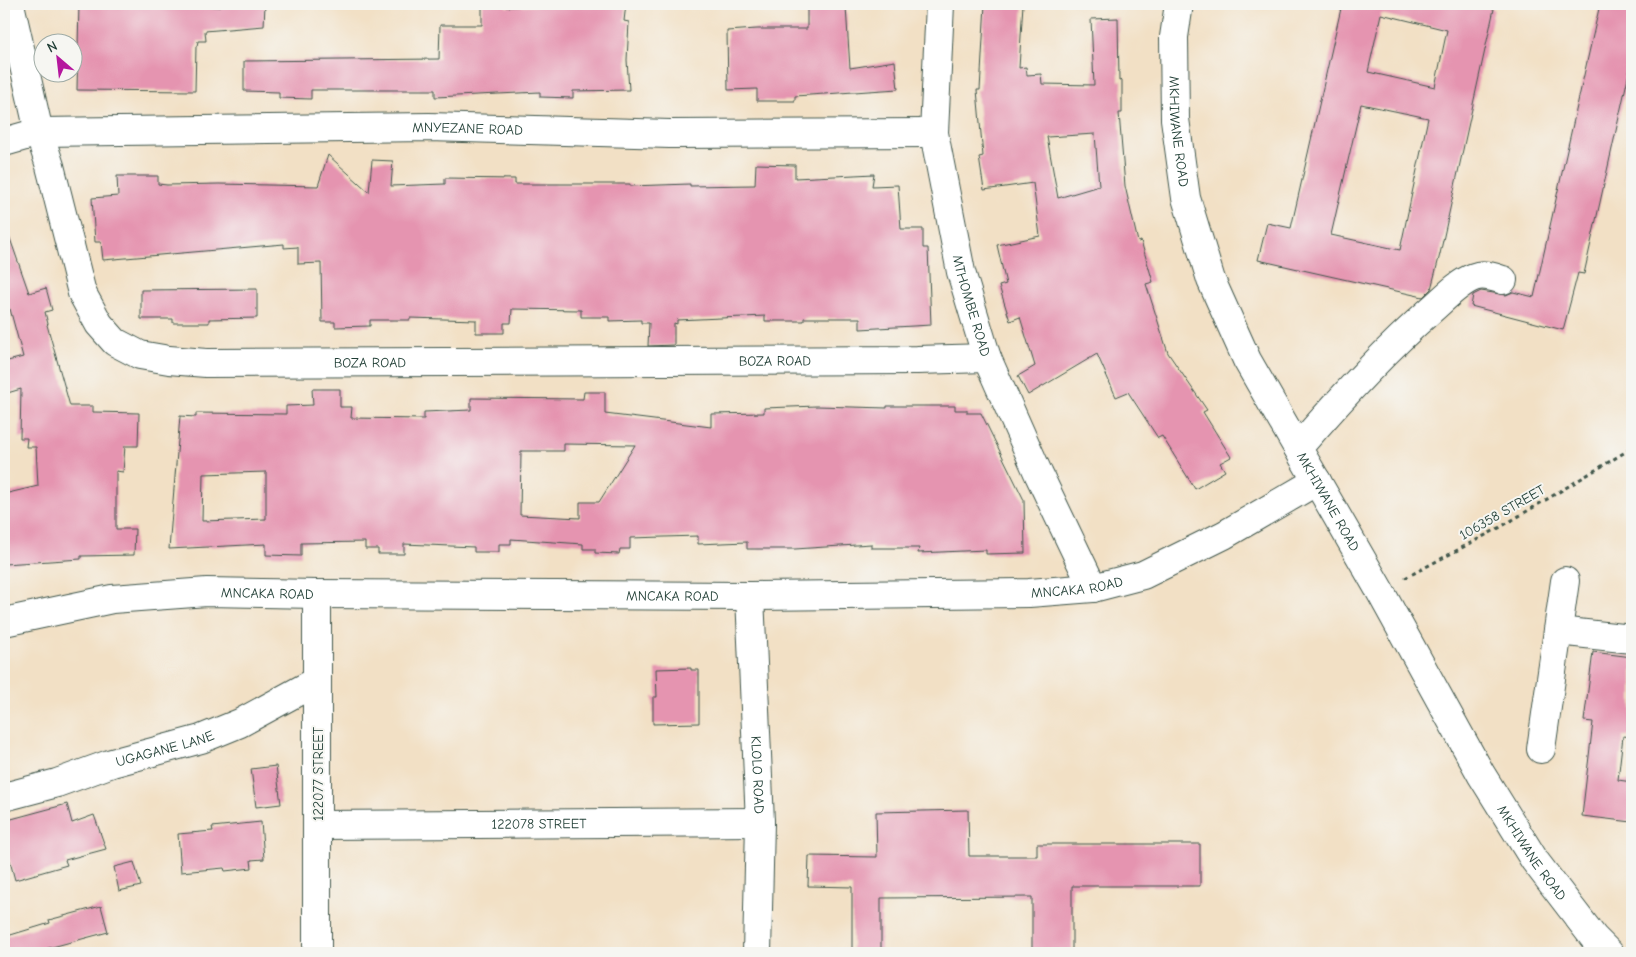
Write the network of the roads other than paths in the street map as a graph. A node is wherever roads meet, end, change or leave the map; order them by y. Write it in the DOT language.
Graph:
graph roads {
  1 [pos="10,4"];
  2 [pos="940,4"];
  3 [pos="1178,4"];
  4 [pos="39,132"];
  5 [pos="934,133"];
  6 [pos="4,142"];
  7 [pos="1503,280"];
  8 [pos="987,358"];
  9 [pos="1298,448"];
  10 [pos="1317,481"];
  11 [pos="1565,581"];
  12 [pos="1093,588"];
  13 [pos="317,594"];
  14 [pos="750,596"];
  15 [pos="4,622"];
  16 [pos="1558,632"];
  17 [pos="1632,639"];
  18 [pos="318,681"];
  19 [pos="1541,749"];
  20 [pos="4,797"];
  21 [pos="760,822"];
  22 [pos="318,825"];
  23 [pos="1601,948"];
  24 [pos="316,953"];
  25 [pos="757,953"];
  1 -- 4 [label="street, BOZA ROAD"];
  2 -- 5 [label="street, MTHOMBE ROAD"];
  3 -- 9 [label="street, MKHIWANE ROAD"];
  4 -- 5 [label="street, MNYEZANE ROAD"];
  4 -- 6 [label="street, MNYEZANE ROAD"];
  4 -- 8 [label="street, BOZA ROAD"];
  5 -- 8 [label="street, MTHOMBE ROAD"];
  7 -- 9 [label="street"];
  8 -- 12 [label="street, MTHOMBE ROAD"];
  9 -- 10 [label="street, MKHIWANE ROAD"];
  10 -- 12 [label="street, MNCAKA ROAD"];
  10 -- 23 [label="street, MKHIWANE ROAD"];
  11 -- 16 [label="street"];
  12 -- 14 [label="street, MNCAKA ROAD"];
  13 -- 14 [label="street, MNCAKA ROAD"];
  13 -- 15 [label="street, MNCAKA ROAD"];
  13 -- 18 [label="street, 122077 STREET"];
  14 -- 21 [label="street, KLOLO ROAD"];
  16 -- 17 [label="street"];
  16 -- 19 [label="street"];
  18 -- 20 [label="street, UGAGANE LANE"];
  18 -- 22 [label="street, 122077 STREET"];
  21 -- 22 [label="street, 122078 STREET"];
  21 -- 25 [label="street, KLOLO ROAD"];
  22 -- 24 [label="street, 122077 STREET"];
}
